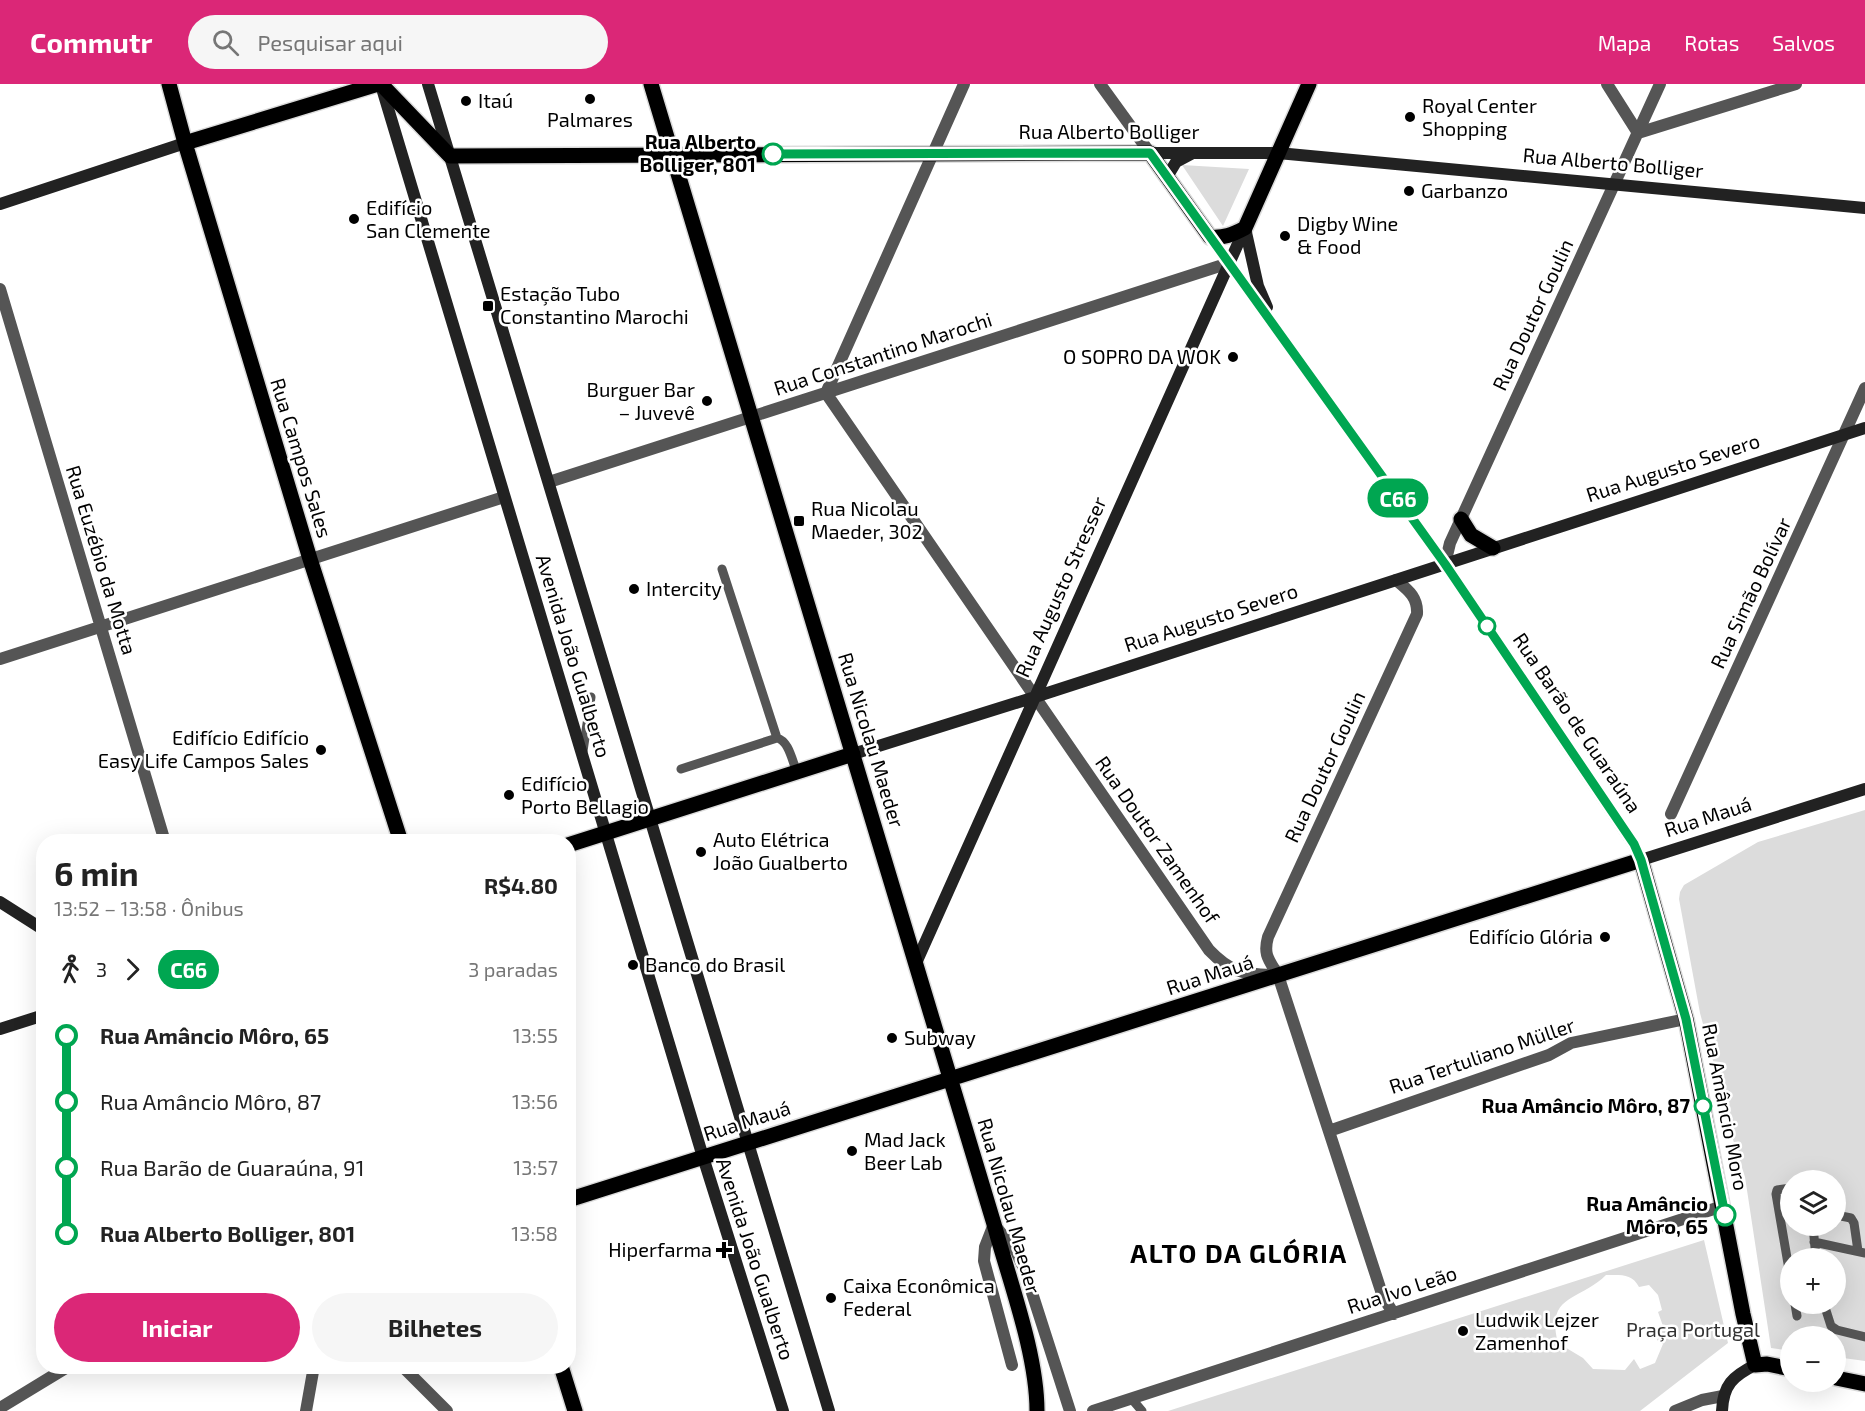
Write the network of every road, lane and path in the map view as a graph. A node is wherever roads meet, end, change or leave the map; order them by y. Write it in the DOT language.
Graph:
graph roads {
  1 [pos="169,84"];
  2 [pos="380,84"];
  3 [pos="428,84"];
  4 [pos="651,84"];
  5 [pos="964,84"];
  6 [pos="1100,84"];
  7 [pos="1309,84"];
  8 [pos="1607,84"];
  9 [pos="1660,84"];
  10 [pos="1796,84"];
  11 [pos="1638,133"];
  12 [pos="185,143"];
  13 [pos="1150,153"];
  14 [pos="1196,153"];
  15 [pos="1278,153"];
  16 [pos="673,154"];
  17 [pos="933,154"];
  18 [pos="450,156"];
  19 [pos="1167,177"];
  20 [pos="1615,184"];
  21 [pos="0,204"];
  22 [pos="1865,208"];
  23 [pos="1245,228"];
  24 [pos="1210,237"];
  25 [pos="1229,263"];
  26 [pos="0,289"];
  27 [pos="1288,347"];
  28 [pos="1865,388"];
  29 [pos="826,393"];
  30 [pos="751,417"];
  31 [pos="1865,428"];
  32 [pos="1845,434"];
  33 [pos="549,482"];
  34 [pos="504,496"];
  35 [pos="1461,519"];
  36 [pos="1493,548"];
  37 [pos="309,559"];
  38 [pos="1445,564"];
  39 [pos="722,569"];
  40 [pos="1395,580"];
  41 [pos="101,626"];
  42 [pos="0,659"];
  43 [pos="591,697"];
  44 [pos="1035,697"];
  45 [pos="777,738"];
  46 [pos="853,754"];
  47 [pos="582,756"];
  48 [pos="681,769"];
  49 [pos="797,772"];
  50 [pos="1865,789"];
  51 [pos="1671,814"];
  52 [pos="651,819"];
  53 [pos="606,833"];
  54 [pos="163,834"];
  55 [pos="398,834"];
  56 [pos="576,842"];
  57 [pos="1641,860"];
  58 [pos="0,902"];
  59 [pos="36,925"];
  60 [pos="916,963"];
  61 [pos="1278,975"];
  62 [pos="36,1018"];
  63 [pos="1686,1019"];
  64 [pos="0,1029"];
  65 [pos="950,1079"];
  66 [pos="1329,1131"];
  67 [pos="748,1143"];
  68 [pos="703,1157"];
  69 [pos="1780,1189"];
  70 [pos="576,1197"];
  71 [pos="1723,1206"];
  72 [pos="1780,1217"];
  73 [pos="1846,1217"];
  74 [pos="994,1224"];
  75 [pos="1814,1236"];
  76 [pos="1814,1242"];
  77 [pos="1815,1248"];
  78 [pos="1862,1252"];
  79 [pos="1394,1314"];
  80 [pos="1827,1314"];
  81 [pos="1865,1337"];
  82 [pos="1012,1365"];
  83 [pos="1755,1365"];
  84 [pos="1780,1367"];
  85 [pos="56,1374"];
  86 [pos="313,1374"];
  87 [pos="410,1374"];
  88 [pos="563,1374"];
  89 [pos="1846,1380"];
  90 [pos="1865,1384"];
  91 [pos="1723,1396"];
  92 [pos="1131,1398"];
  93 [pos="0,1408"];
  94 [pos="306,1411"];
  95 [pos="447,1411"];
  96 [pos="575,1411"];
  97 [pos="783,1411"];
  98 [pos="829,1411"];
  99 [pos="1037,1411"];
  100 [pos="1070,1411"];
  101 [pos="1093,1411"];
  102 [pos="1142,1411"];
  103 [pos="1675,1411"];
  104 [pos="1722,1411"];
  1 -- 12 [label="main road, Rua Campos Sales"];
  2 -- 12 [label="main road"];
  2 -- 18 [label="main road"];
  2 -- 34 [label="street, Avenida João Gualberto"];
  3 -- 18 [label="street, Avenida João Gualberto"];
  4 -- 16 [label="main road, Rua Nicolau Maeder"];
  5 -- 17 [label="street"];
  6 -- 13 [label="street, Rua Barão de Guaraúna"];
  7 -- 15 [label="main road, Rua Augusto Stresser"];
  8 -- 11 [label="street"];
  9 -- 11 [label="street, Rua Doutor Goulin"];
  10 -- 11 [label="street"];
  11 -- 20 [label="street, Rua Doutor Goulin"];
  12 -- 21 [label="street"];
  12 -- 37 [label="main road, Rua Campos Sales"];
  13 -- 14 [label="street, Rua Alberto Bolliger"];
  13 -- 17 [label="main road, Rua Alberto Bolliger"];
  13 -- 19 [label="main road, Rua Barão de Guaraúna"];
  14 -- 15 [label="street, Rua Alberto Bolliger"];
  14 -- 19 [label="street"];
  15 -- 20 [label="street, Rua Alberto Bolliger"];
  15 -- 23 [label="main road, Rua Augusto Stresser"];
  16 -- 17 [label="main road, Rua Alberto Bolliger"];
  16 -- 18 [label="main road, Rua Alberto Bolliger"];
  16 -- 30 [label="main road, Rua Nicolau Maeder"];
  17 -- 29 [label="street"];
  18 -- 33 [label="street, Avenida João Gualberto"];
  19 -- 24 [label="main road, Rua Barão de Guaraúna"];
  20 -- 22 [label="street, Rua Alberto Bolliger"];
  20 -- 35 [label="street, Rua Doutor Goulin"];
  23 -- 24 [label="main road"];
  23 -- 25 [label="street, Rua Augusto Stresser"];
  23 -- 27 [label="street, Rua Barão de Guaraúna"];
  24 -- 25 [label="street, Rua Barão de Guaraúna"];
  25 -- 27 [label="street, Rua Barão de Guaraúna"];
  25 -- 29 [label="street, Rua Constantino Marochi"];
  25 -- 44 [label="street, Rua Augusto Stresser"];
  26 -- 41 [label="street, Rua Euzébio da Motta"];
  27 -- 38 [label="street, Rua Barão de Guaraúna"];
  28 -- 32 [label="street, Rua Simão Bolívar"];
  29 -- 30 [label="street, Rua Constantino Marochi"];
  29 -- 44 [label="street, Rua Doutor Zamenhof"];
  30 -- 33 [label="street, Rua Constantino Marochi"];
  30 -- 46 [label="main road, Rua Nicolau Maeder"];
  31 -- 32 [label="street, Rua Augusto Severo"];
  32 -- 36 [label="street, Rua Augusto Severo"];
  32 -- 51 [label="street, Rua Simão Bolívar"];
  33 -- 52 [label="street, Avenida João Gualberto"];
  34 -- 37 [label="street"];
  34 -- 47 [label="street, Avenida João Gualberto"];
  35 -- 36 [label="main road"];
  35 -- 38 [label="street, Rua Doutor Goulin"];
  36 -- 38 [label="street, Rua Augusto Severo"];
  37 -- 41 [label="street"];
  37 -- 55 [label="main road, Rua Campos Sales"];
  38 -- 40 [label="street, Rua Augusto Severo"];
  38 -- 57 [label="street, Rua Barão de Guaraúna"];
  39 -- 45 [label="lane"];
  40 -- 44 [label="street, Rua Augusto Severo"];
  40 -- 61 [label="street, Rua Doutor Goulin"];
  41 -- 42 [label="street"];
  41 -- 54 [label="street, Rua Euzébio da Motta"];
  43 -- 47 [label="lane"];
  44 -- 46 [label="street, Rua Augusto Severo"];
  44 -- 60 [label="street, Rua Augusto Stresser"];
  44 -- 61 [label="street, Rua Doutor Zamenhof"];
  45 -- 48 [label="lane"];
  45 -- 49 [label="lane"];
  46 -- 49 [label="main road, Rua Augusto Severo"];
  46 -- 60 [label="main road, Rua Nicolau Maeder"];
  47 -- 53 [label="street, Avenida João Gualberto"];
  49 -- 52 [label="main road, Rua Augusto Severo"];
  50 -- 57 [label="street, Rua Mauá"];
  52 -- 53 [label="main road, Rua Augusto Severo"];
  52 -- 67 [label="street, Avenida João Gualberto"];
  53 -- 56 [label="main road, Rua Augusto Severo"];
  53 -- 68 [label="street, Avenida João Gualberto"];
  57 -- 61 [label="main road, Rua Mauá"];
  57 -- 63 [label="main road, Rua Amâncio Moro"];
  58 -- 59 [label="street"];
  60 -- 65 [label="main road, Rua Nicolau Maeder"];
  61 -- 65 [label="main road, Rua Mauá"];
  61 -- 66 [label="street"];
  62 -- 64 [label="street"];
  63 -- 66 [label="street, Rua Tertuliano Müller"];
  63 -- 71 [label="main road, Rua Amâncio Moro"];
  65 -- 67 [label="main road, Rua Mauá"];
  65 -- 74 [label="main road, Rua Nicolau Maeder"];
  66 -- 79 [label="street"];
  67 -- 68 [label="main road, Rua Mauá"];
  67 -- 98 [label="street, Avenida João Gualberto"];
  68 -- 70 [label="main road, Rua Mauá"];
  68 -- 97 [label="street, Avenida João Gualberto"];
  69 -- 72 [label="lane"];
  71 -- 79 [label="street, Rua Ivo Leão"];
  71 -- 83 [label="main road, Rua Amâncio Moro"];
  73 -- 78 [label="lane"];
  74 -- 82 [label="street"];
  74 -- 99 [label="main road, Rua Nicolau Maeder"];
  74 -- 100 [label="street"];
  75 -- 76 [label="lane"];
  76 -- 77 [label="lane"];
  76 -- 78 [label="lane"];
  79 -- 92 [label="street, Rua Ivo Leão"];
  80 -- 81 [label="lane"];
  83 -- 84 [label="main road"];
  83 -- 91 [label="street"];
  85 -- 93 [label="street"];
  86 -- 94 [label="street"];
  87 -- 95 [label="street"];
  88 -- 96 [label="main road"];
  89 -- 90 [label="main road"];
  91 -- 103 [label="street"];
  91 -- 104 [label="street"];
  92 -- 101 [label="street, Rua Ivo Leão"];
  92 -- 102 [label="lane"];
}
